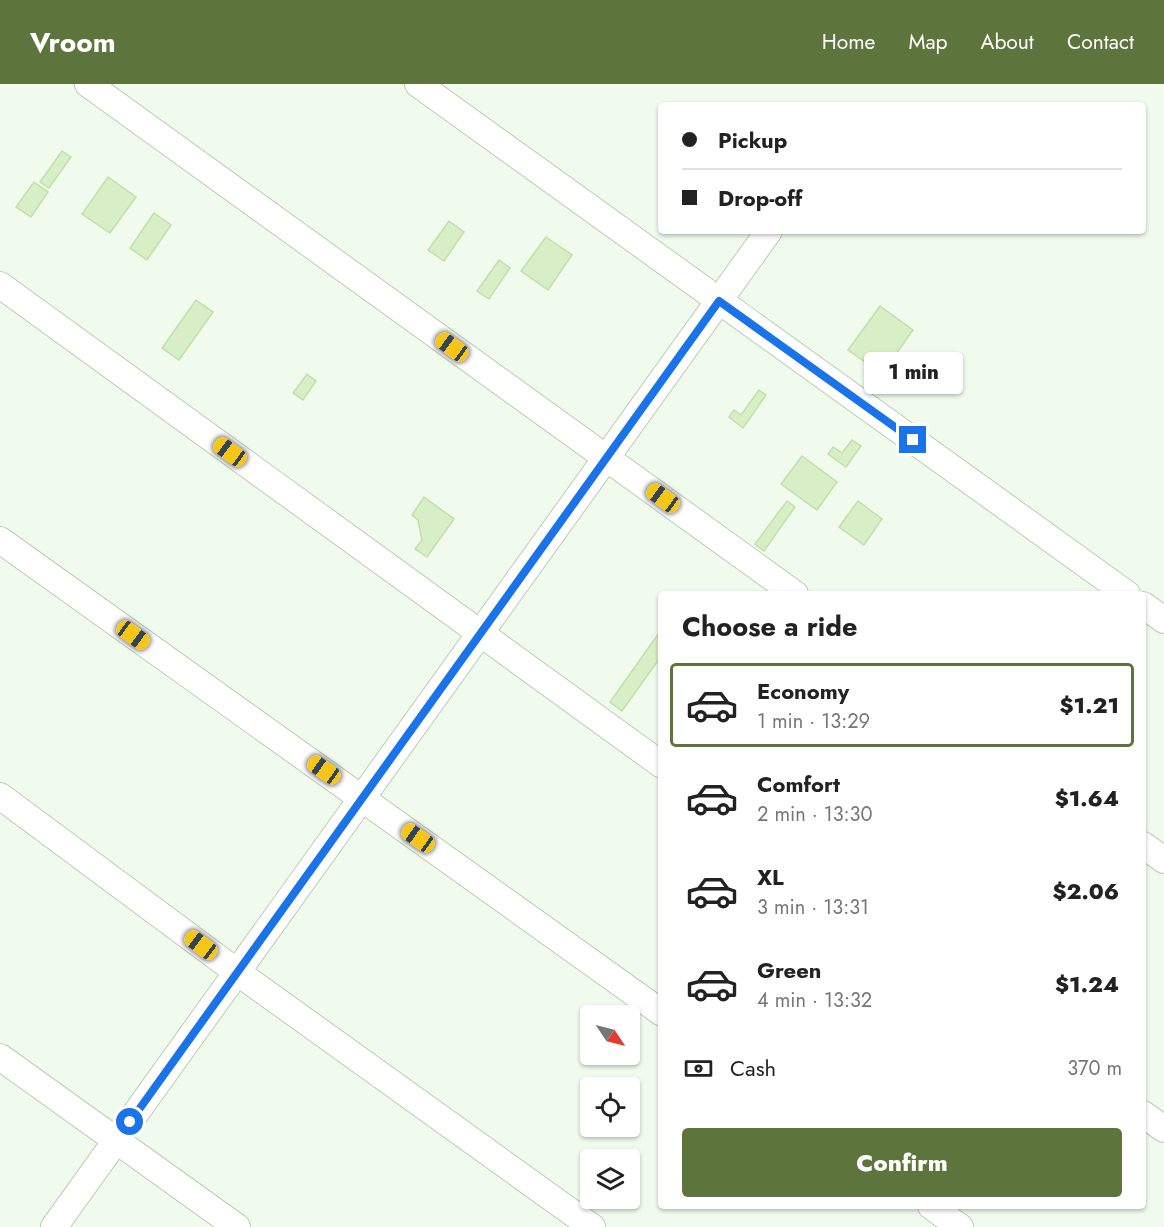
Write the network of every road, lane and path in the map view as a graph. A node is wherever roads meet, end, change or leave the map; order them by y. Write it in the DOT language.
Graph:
graph roads {
  1 [pos="88,84"];
  2 [pos="418,84"];
  3 [pos="767,234"];
  4 [pos="0,285"];
  5 [pos="719,301"];
  6 [pos="606,458"];
  7 [pos="0,540"];
  8 [pos="791,591"];
  9 [pos="1123,591"];
  10 [pos="1146,607"];
  11 [pos="1164,620"];
  12 [pos="480,633"];
  13 [pos="658,762"];
  14 [pos="0,796"];
  15 [pos="362,798"];
  16 [pos="1146,847"];
  17 [pos="1164,860"];
  18 [pos="237,972"];
  19 [pos="658,1010"];
  20 [pos="0,1057"];
  21 [pos="1146,1116"];
  22 [pos="1164,1129"];
  23 [pos="117,1140"];
  24 [pos="935,1209"];
  25 [pos="54,1227"];
  26 [pos="237,1227"];
  27 [pos="592,1227"];
  28 [pos="960,1227"];
  1 -- 6 [label="street"];
  2 -- 5 [label="street"];
  3 -- 5 [label="street"];
  4 -- 12 [label="street"];
  5 -- 6 [label="street"];
  5 -- 9 [label="street"];
  6 -- 8 [label="street"];
  6 -- 12 [label="street"];
  7 -- 15 [label="street"];
  10 -- 11 [label="street"];
  12 -- 13 [label="street"];
  12 -- 15 [label="street"];
  14 -- 18 [label="street"];
  15 -- 18 [label="street"];
  15 -- 19 [label="street"];
  16 -- 17 [label="street"];
  18 -- 23 [label="street"];
  18 -- 27 [label="street"];
  20 -- 23 [label="street"];
  21 -- 22 [label="street"];
  23 -- 25 [label="street"];
  23 -- 26 [label="street"];
  24 -- 28 [label="street"];
}
